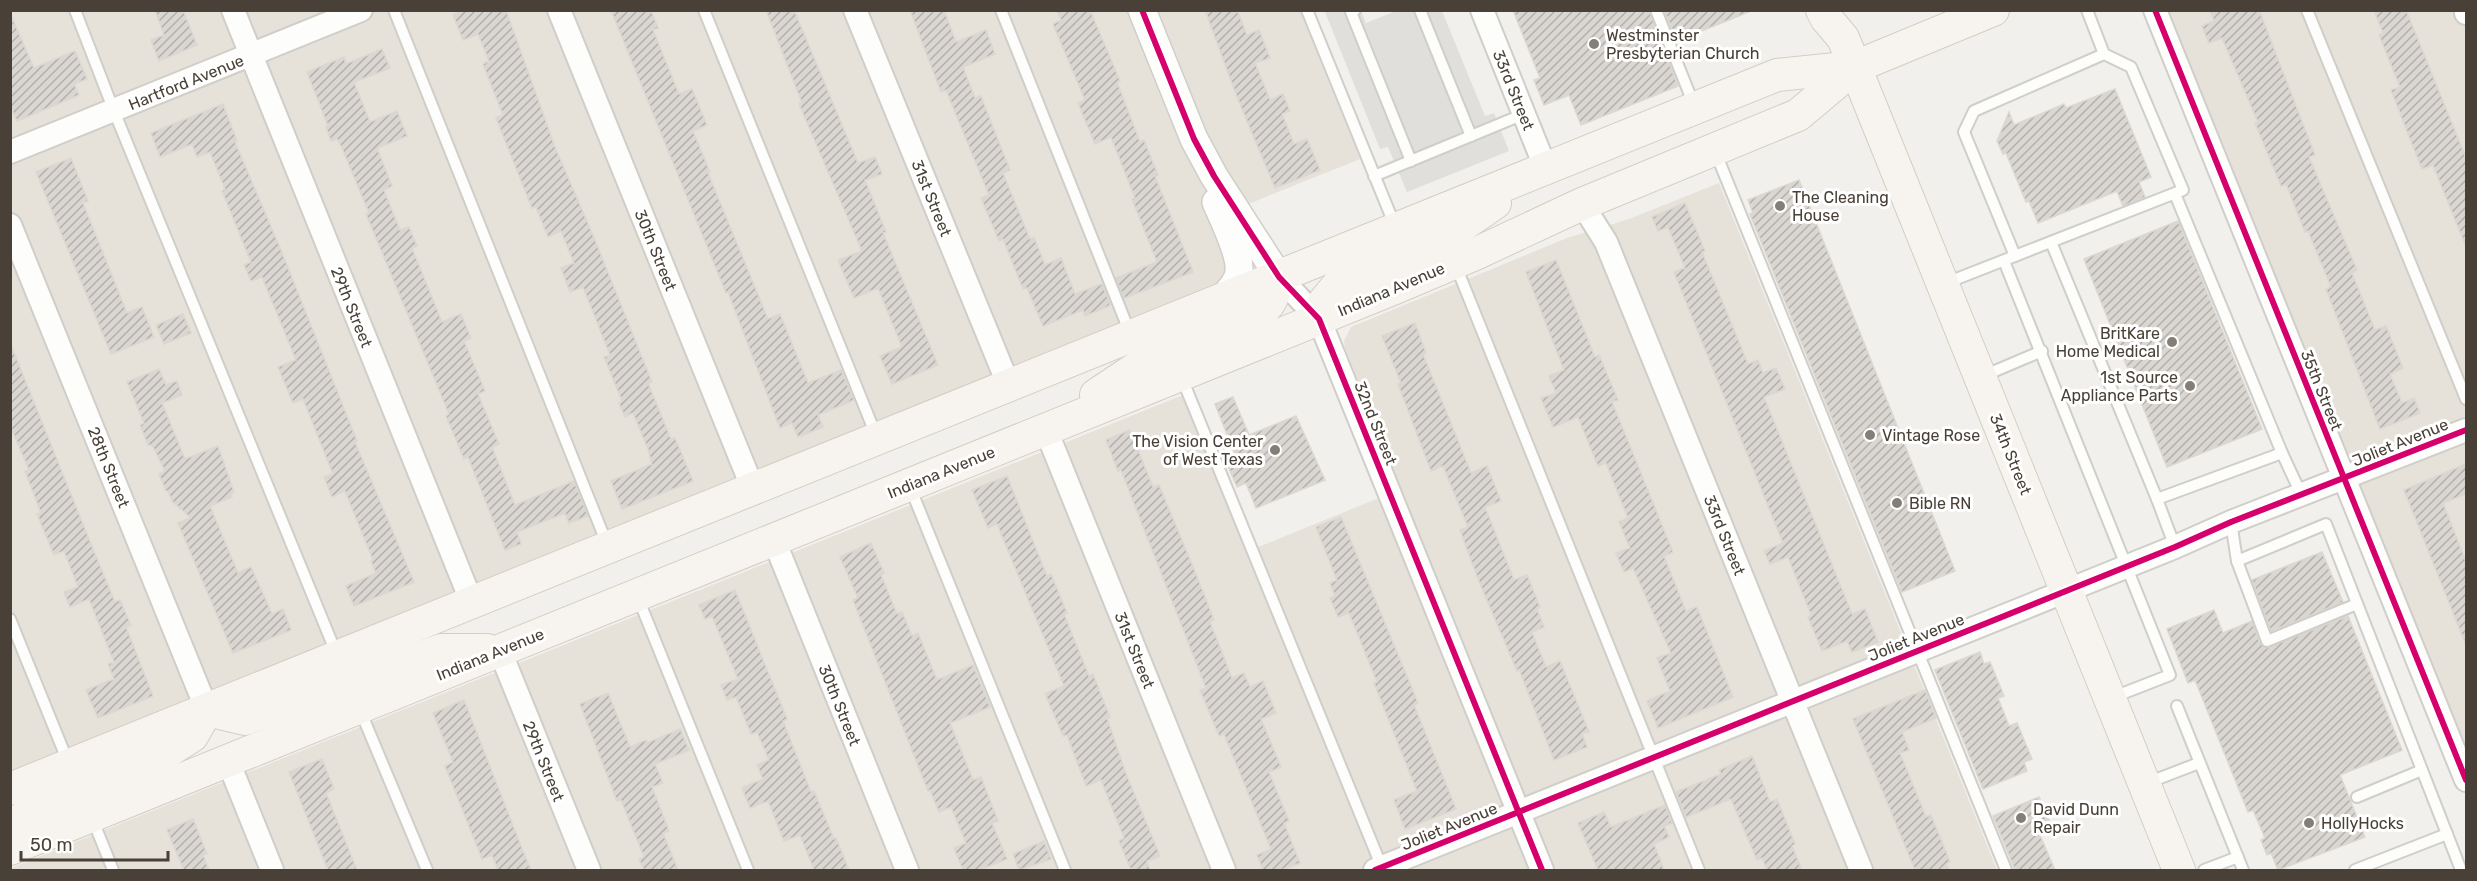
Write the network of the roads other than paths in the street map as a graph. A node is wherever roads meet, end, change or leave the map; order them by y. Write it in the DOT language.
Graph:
graph roads {
  1 [pos="75,10"];
  2 [pos="233,10"];
  3 [pos="361,10"];
  4 [pos="394,10"];
  5 [pos="560,10"];
  6 [pos="704,10"];
  7 [pos="855,10"];
  8 [pos="1001,10"];
  9 [pos="1142,10"];
  10 [pos="1308,10"];
  11 [pos="1355,10"];
  12 [pos="1420,10"];
  13 [pos="1482,10"];
  14 [pos="1656,10"];
  15 [pos="1822,10"];
  16 [pos="2087,10"];
  17 [pos="2155,10"];
  18 [pos="2307,10"];
  19 [pos="1992,11"];
  20 [pos="1844,24"];
  21 [pos="2104,54"];
  22 [pos="251,55"];
  23 [pos="1855,67"];
  24 [pos="1695,108"];
  25 [pos="114,111"];
  26 [pos="1524,114"];
  27 [pos="1471,135"];
  28 [pos="1194,139"];
  29 [pos="1714,149"];
  30 [pos="10,153"];
  31 [pos="1411,161"];
  32 [pos="1546,168"];
  33 [pos="1374,176"];
  34 [pos="2175,194"];
  35 [pos="1582,204"];
  36 [pos="10,225"];
  37 [pos="1396,229"];
  38 [pos="2051,243"];
  39 [pos="2010,259"];
  40 [pos="1455,263"];
  41 [pos="1279,277"];
  42 [pos="1943,285"];
  43 [pos="1222,300"];
  44 [pos="1319,319"];
  45 [pos="1132,336"];
  46 [pos="2042,351"];
  47 [pos="1181,375"];
  48 [pos="1980,377"];
  49 [pos="1009,386"];
  50 [pos="2466,399"];
  51 [pos="2466,429"];
  52 [pos="1046,430"];
  53 [pos="878,439"];
  54 [pos="2282,453"];
  55 [pos="2344,479"];
  56 [pos="910,485"];
  57 [pos="753,489"];
  58 [pos="2302,496"];
  59 [pos="2157,499"];
  60 [pos="2231,522"];
  61 [pos="774,540"];
  62 [pos="2175,547"];
  63 [pos="608,548"];
  64 [pos="2237,561"];
  65 [pos="2126,565"];
  66 [pos="2066,590"];
  67 [pos="637,595"];
  68 [pos="472,603"];
  69 [pos="2357,604"];
  70 [pos="10,619"];
  71 [pos="500,651"];
  72 [pos="1918,651"];
  73 [pos="338,657"];
  74 [pos="2110,699"];
  75 [pos="1792,702"];
  76 [pos="2177,706"];
  77 [pos="359,707"];
  78 [pos="207,710"];
  79 [pos="1654,758"];
  80 [pos="228,761"];
  81 [pos="2199,763"];
  82 [pos="70,765"];
  83 [pos="2422,770"];
  84 [pos="2466,780"];
  85 [pos="2144,784"];
  86 [pos="10,789"];
  87 [pos="2357,797"];
  88 [pos="1519,813"];
  89 [pos="91,816"];
  90 [pos="10,826"];
  91 [pos="2446,834"];
  92 [pos="10,849"];
  93 [pos="2238,858"];
  94 [pos="113,870"];
  95 [pos="272,870"];
  96 [pos="427,870"];
  97 [pos="589,870"];
  98 [pos="748,870"];
  99 [pos="907,870"];
  100 [pos="1065,870"];
  101 [pos="1224,870"];
  102 [pos="1380,870"];
  103 [pos="1542,870"];
  104 [pos="1699,870"];
  105 [pos="1861,870"];
  106 [pos="2006,870"];
  107 [pos="2179,870"];
  108 [pos="2204,870"];
  109 [pos="2243,870"];
  110 [pos="2355,870"];
  111 [pos="2461,870"];
  1 -- 25 [label="lane"];
  2 -- 22 [label="street, 29th Street"];
  3 -- 22 [label="street, Hartford Avenue"];
  4 -- 63 [label="lane"];
  5 -- 57 [label="street, 30th Street"];
  6 -- 53 [label="lane"];
  7 -- 49 [label="street, 31st Street"];
  8 -- 45 [label="lane"];
  9 -- 28 [label="street, 32nd Street"];
  10 -- 33 [label="lane"];
  11 -- 31 [label="lane"];
  12 -- 27 [label="lane"];
  13 -- 26 [label="street, 33rd Street"];
  14 -- 24 [label="lane"];
  15 -- 20 [label="main road, 34th Street"];
  16 -- 21 [label="lane"];
  17 -- 55 [label="street, 35th Street"];
  18 -- 50 [label="lane"];
  19 -- 23 [label="main road, Indiana Avenue"];
  20 -- 23 [label="main road, 34th Street"];
  21 -- 34 [label="lane"];
  21 -- 39 [label="lane"];
  22 -- 25 [label="street, Hartford Avenue"];
  22 -- 68 [label="street, 29th Street"];
  23 -- 24 [label="main road, Indiana Avenue"];
  23 -- 29 [label="main road, Indiana Avenue"];
  23 -- 42 [label="main road, 34th Street"];
  24 -- 32 [label="main road, Indiana Avenue"];
  25 -- 30 [label="street, Hartford Avenue"];
  25 -- 73 [label="lane"];
  26 -- 27 [label="lane"];
  26 -- 32 [label="street, 33rd Street"];
  27 -- 31 [label="lane"];
  28 -- 41 [label="street, 32nd Street"];
  28 -- 43 [label="street"];
  29 -- 35 [label="main road, Indiana Avenue"];
  29 -- 72 [label="lane"];
  31 -- 33 [label="lane"];
  32 -- 37 [label="main road, Indiana Avenue"];
  32 -- 44 [label="main road"];
  33 -- 37 [label="lane"];
  34 -- 38 [label="lane"];
  34 -- 54 [label="lane"];
  35 -- 40 [label="main road, Indiana Avenue"];
  35 -- 75 [label="street, 33rd Street"];
  36 -- 78 [label="street, 28th Street"];
  37 -- 41 [label="main road, Indiana Avenue"];
  38 -- 39 [label="lane"];
  38 -- 59 [label="lane"];
  39 -- 42 [label="lane"];
  39 -- 46 [label="lane"];
  40 -- 44 [label="main road, Indiana Avenue"];
  40 -- 79 [label="lane"];
  41 -- 43 [label="main road, Indiana Avenue"];
  41 -- 44 [label="street, 32nd Street"];
  41 -- 52 [label="main road"];
  42 -- 48 [label="main road, 34th Street"];
  43 -- 45 [label="main road, Indiana Avenue"];
  44 -- 47 [label="main road, Indiana Avenue"];
  44 -- 88 [label="street, 32nd Street"];
  45 -- 49 [label="main road, Indiana Avenue"];
  46 -- 48 [label="lane"];
  46 -- 65 [label="lane"];
  47 -- 52 [label="main road, Indiana Avenue"];
  47 -- 102 [label="lane"];
  48 -- 66 [label="main road, 34th Street"];
  49 -- 53 [label="main road, Indiana Avenue"];
  51 -- 55 [label="street, Joliet Avenue"];
  52 -- 56 [label="main road, Indiana Avenue"];
  52 -- 101 [label="street, 31st Street"];
  53 -- 57 [label="main road, Indiana Avenue"];
  54 -- 58 [label="lane"];
  54 -- 59 [label="lane"];
  55 -- 58 [label="street, Joliet Avenue"];
  55 -- 84 [label="street, 35th Street"];
  56 -- 61 [label="main road, Indiana Avenue"];
  56 -- 100 [label="lane"];
  57 -- 63 [label="main road, Indiana Avenue"];
  58 -- 60 [label="street, Joliet Avenue"];
  59 -- 62 [label="lane"];
  60 -- 62 [label="street, Joliet Avenue"];
  60 -- 64 [label="lane"];
  61 -- 67 [label="main road, Indiana Avenue"];
  61 -- 99 [label="street, 30th Street"];
  62 -- 65 [label="street, Joliet Avenue"];
  63 -- 68 [label="main road, Indiana Avenue"];
  64 -- 69 [label="lane"];
  64 -- 69 [label="lane"];
  65 -- 66 [label="street, Joliet Avenue"];
  65 -- 74 [label="lane"];
  66 -- 72 [label="street, Joliet Avenue"];
  66 -- 74 [label="main road, 34th Street"];
  67 -- 71 [label="main road, Indiana Avenue"];
  67 -- 98 [label="lane"];
  68 -- 73 [label="main road, Indiana Avenue"];
  69 -- 83 [label="lane"];
  70 -- 82 [label="lane"];
  71 -- 77 [label="main road, Indiana Avenue"];
  71 -- 78 [label="main road"];
  71 -- 97 [label="street, 29th Street"];
  72 -- 75 [label="street, Joliet Avenue"];
  72 -- 106 [label="lane"];
  73 -- 78 [label="main road, Indiana Avenue"];
  74 -- 85 [label="main road, 34th Street"];
  75 -- 79 [label="street, Joliet Avenue"];
  75 -- 105 [label="street, 33rd Street"];
  76 -- 81 [label="lane"];
  77 -- 80 [label="main road, Indiana Avenue"];
  77 -- 96 [label="lane"];
  78 -- 82 [label="main road, Indiana Avenue"];
  78 -- 90 [label="main road"];
  79 -- 88 [label="street, Joliet Avenue"];
  79 -- 104 [label="lane"];
  80 -- 89 [label="main road, Indiana Avenue"];
  80 -- 95 [label="street"];
  81 -- 85 [label="lane"];
  81 -- 93 [label="lane"];
  82 -- 86 [label="main road, Indiana Avenue"];
  83 -- 87 [label="lane"];
  83 -- 91 [label="lane"];
  85 -- 107 [label="main road, 34th Street"];
  88 -- 102 [label="street, Joliet Avenue"];
  88 -- 103 [label="street, 32nd Street"];
  89 -- 92 [label="main road, Indiana Avenue"];
  89 -- 94 [label="lane"];
  91 -- 110 [label="lane"];
  91 -- 111 [label="lane"];
  93 -- 108 [label="lane"];
  93 -- 109 [label="lane"];
}
